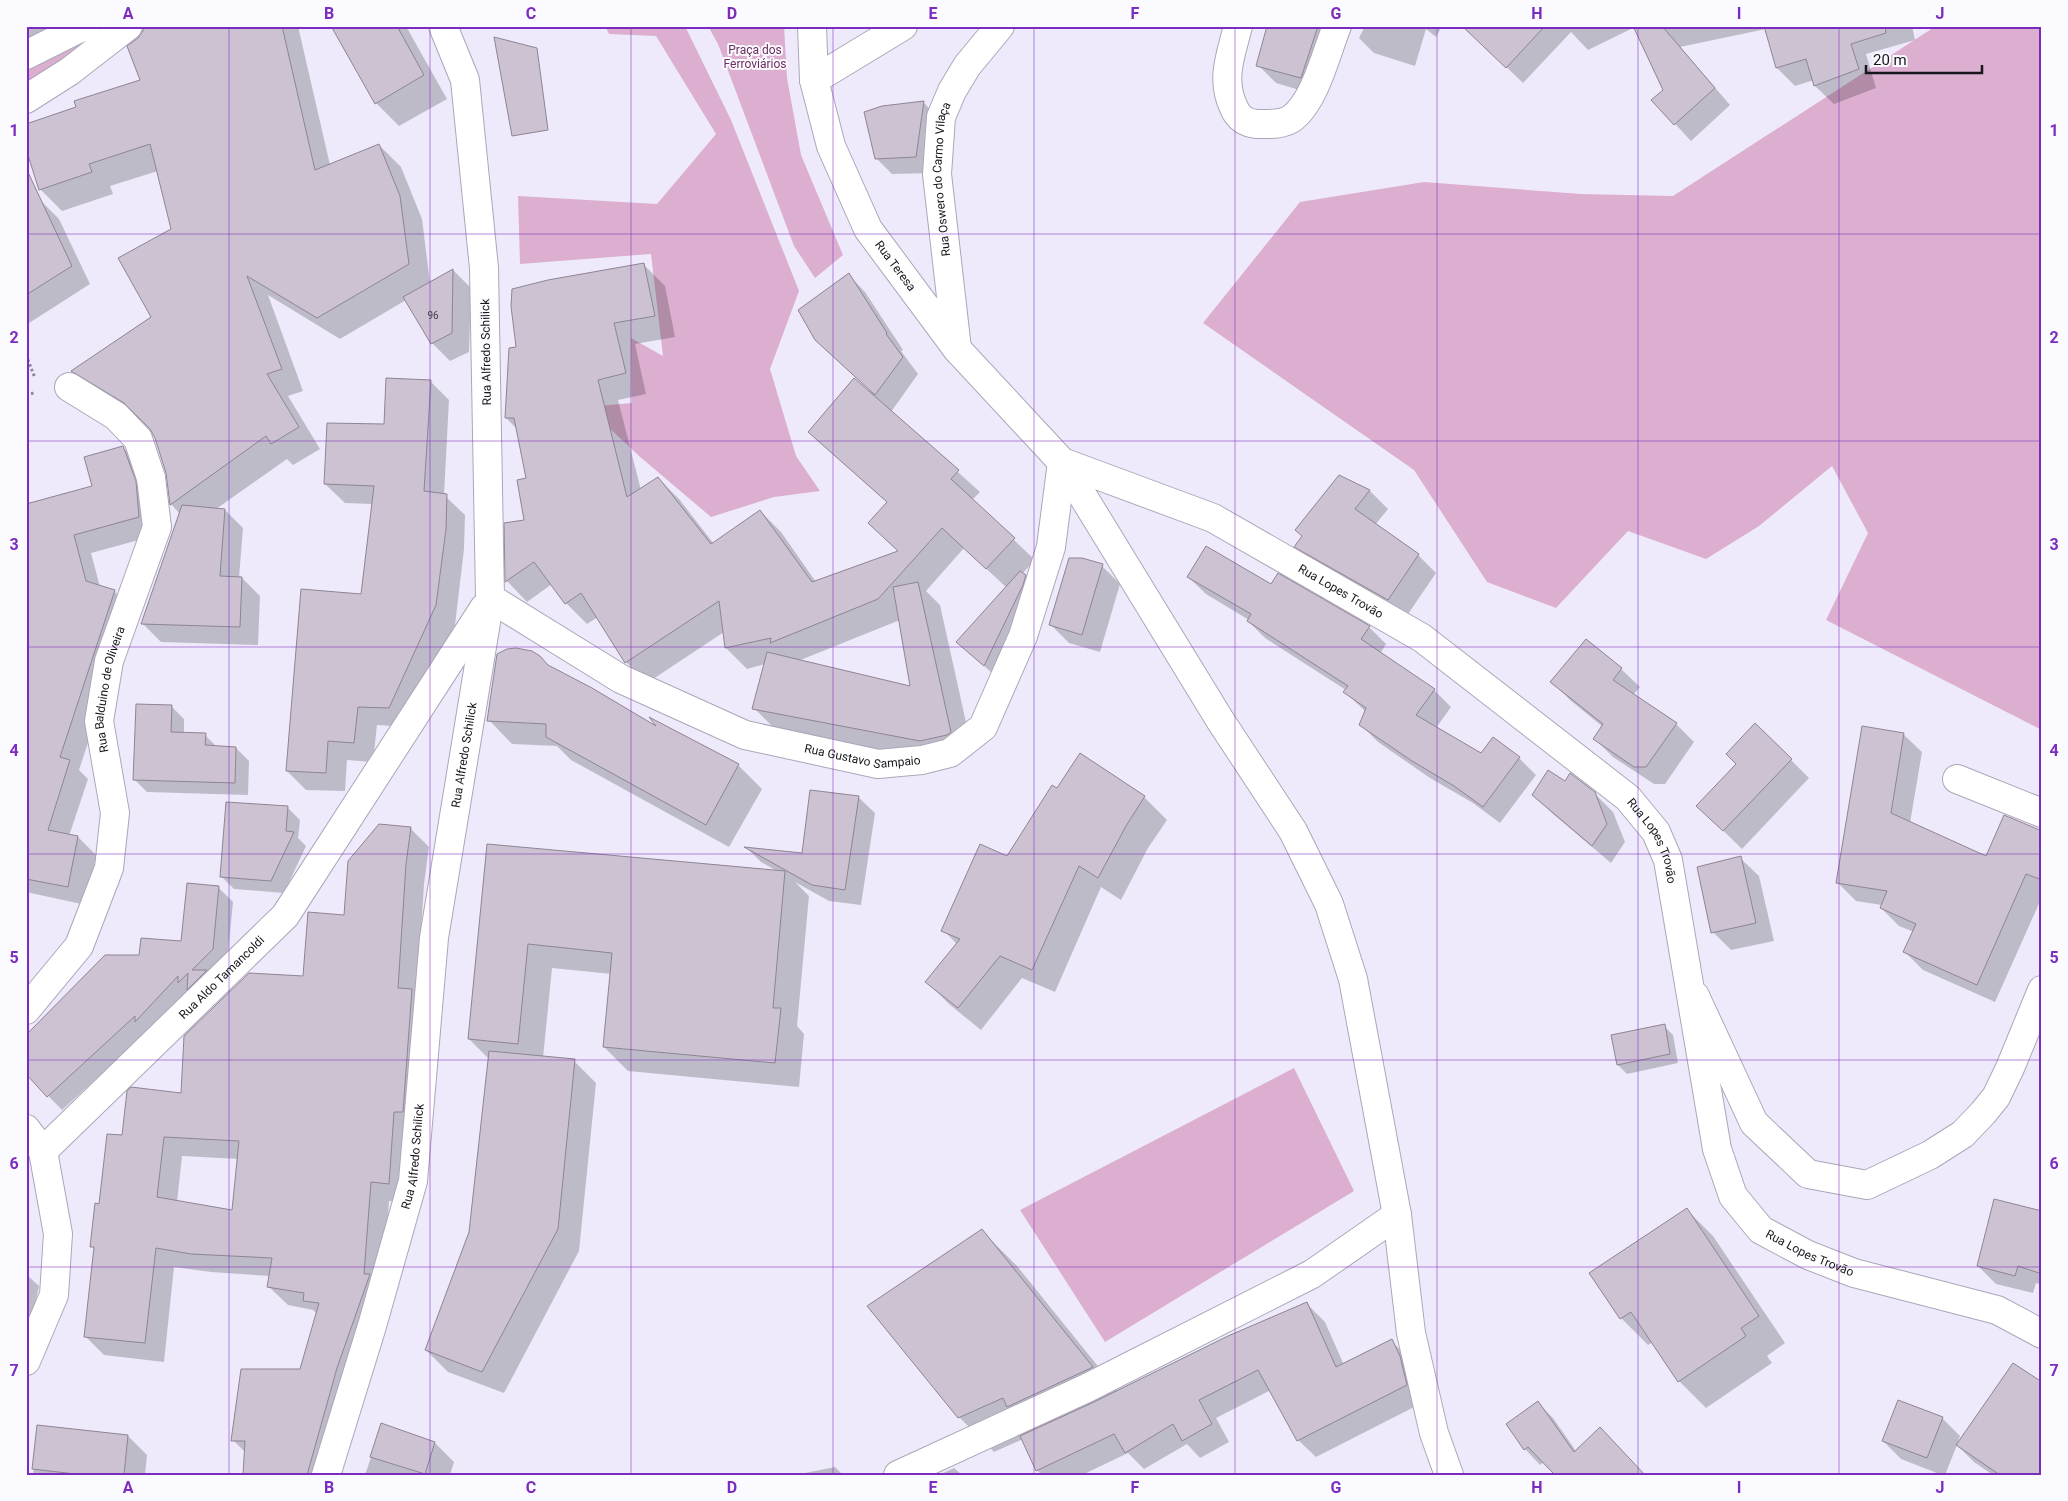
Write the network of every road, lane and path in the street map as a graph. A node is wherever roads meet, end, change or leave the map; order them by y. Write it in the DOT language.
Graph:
graph roads {
  1 [pos="87,26"];
  2 [pos="128,26"];
  3 [pos="442,26"];
  4 [pos="812,26"];
  5 [pos="903,26"];
  6 [pos="1000,26"];
  7 [pos="1238,26"];
  8 [pos="1337,26"];
  9 [pos="26,55"];
  10 [pos="814,80"];
  11 [pos="26,99"];
  12 [pos="957,349"];
  13 [pos="69,387"];
  14 [pos="1062,462"];
  15 [pos="490,598"];
  16 [pos="1957,780"];
  17 [pos="2042,813"];
  18 [pos="1686,976"];
  19 [pos="2042,990"];
  20 [pos="26,1010"];
  21 [pos="26,1129"];
  22 [pos="43,1151"];
  23 [pos="1397,1215"];
  24 [pos="2042,1334"];
  25 [pos="26,1361"];
  26 [pos="326,1475"];
  27 [pos="898,1475"];
  28 [pos="1449,1475"];
  1 -- 9 [label="street"];
  2 -- 11 [label="street"];
  3 -- 15 [label="street, Rua Alfredo Schilick"];
  4 -- 10 [label="street, Rua Teresa"];
  5 -- 10 [label="street"];
  6 -- 12 [label="street, Rua Oswero do Carmo Vilaça"];
  7 -- 8 [label="street"];
  10 -- 12 [label="street, Rua Teresa"];
  12 -- 14 [label="street, Rua Teresa"];
  13 -- 20 [label="street, Rua Balduino de Oliveira"];
  14 -- 15 [label="street, Rua Gustavo Sampaio"];
  14 -- 18 [label="street, Rua Lopes Trovão"];
  14 -- 23 [label="street, Rua Teresa"];
  15 -- 22 [label="street, Rua Aldo Tamancoldi"];
  15 -- 26 [label="street, Rua Alfredo Schilick"];
  16 -- 17 [label="street"];
  18 -- 19 [label="street"];
  18 -- 24 [label="street, Rua Lopes Trovão"];
  21 -- 22 [label="street"];
  22 -- 25 [label="street"];
  23 -- 27 [label="street"];
  23 -- 28 [label="street, Rua Teresa"];
}
